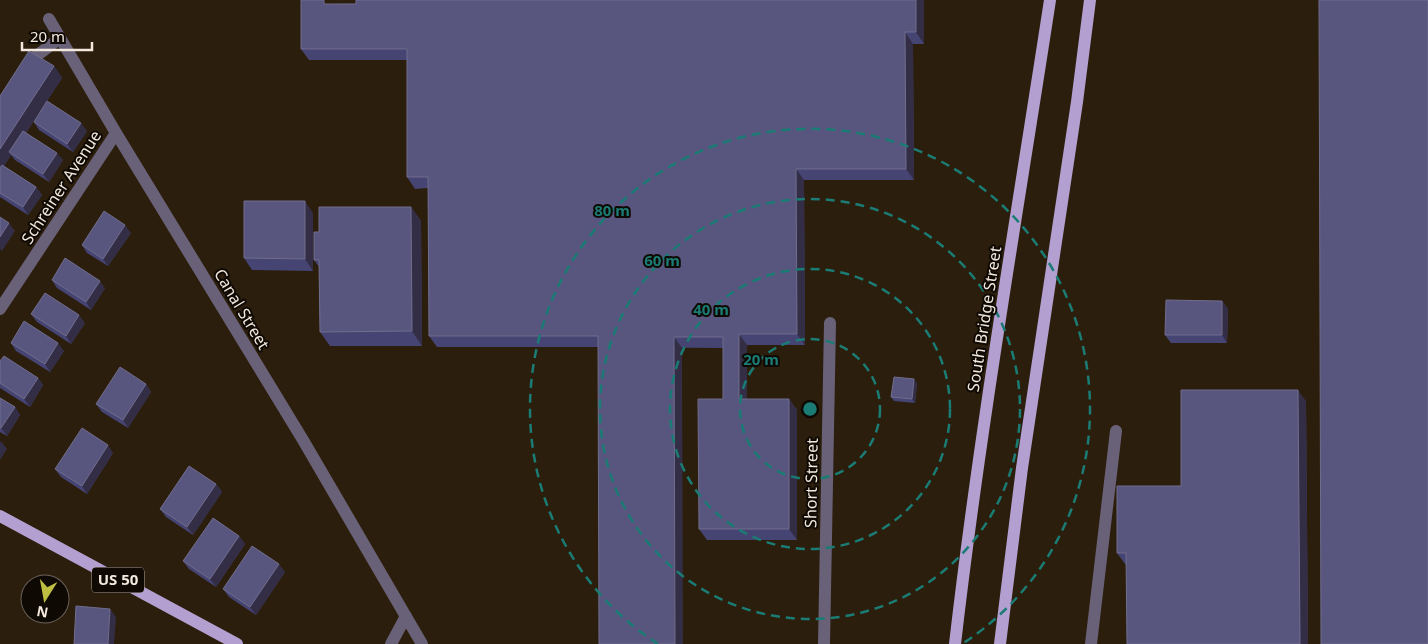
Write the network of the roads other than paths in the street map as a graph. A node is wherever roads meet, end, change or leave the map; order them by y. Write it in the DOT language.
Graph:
graph roads {
  1 [pos="1050,0"];
  2 [pos="1090,0"];
  3 [pos="49,19"];
  4 [pos="60,38"];
  5 [pos="21,75"];
  6 [pos="116,133"];
  7 [pos="0,309"];
  8 [pos="830,324"];
  9 [pos="1116,432"];
  10 [pos="0,516"];
  11 [pos="406,616"];
  12 [pos="237,644"];
  13 [pos="391,644"];
  14 [pos="422,644"];
  15 [pos="824,644"];
  16 [pos="955,644"];
  17 [pos="1000,644"];
  18 [pos="1091,644"];
  1 -- 16 [label="main road, South Bridge Street"];
  2 -- 17 [label="main road"];
  3 -- 4 [label="street, Canal Street"];
  4 -- 5 [label="street"];
  4 -- 6 [label="street, Canal Street"];
  6 -- 7 [label="street, Schreiner Avenue"];
  6 -- 11 [label="street, Canal Street"];
  8 -- 15 [label="street, Short Street"];
  9 -- 18 [label="street"];
  10 -- 12 [label="main road, US 50"];
  11 -- 13 [label="street"];
  11 -- 14 [label="street, Canal Street"];
}
